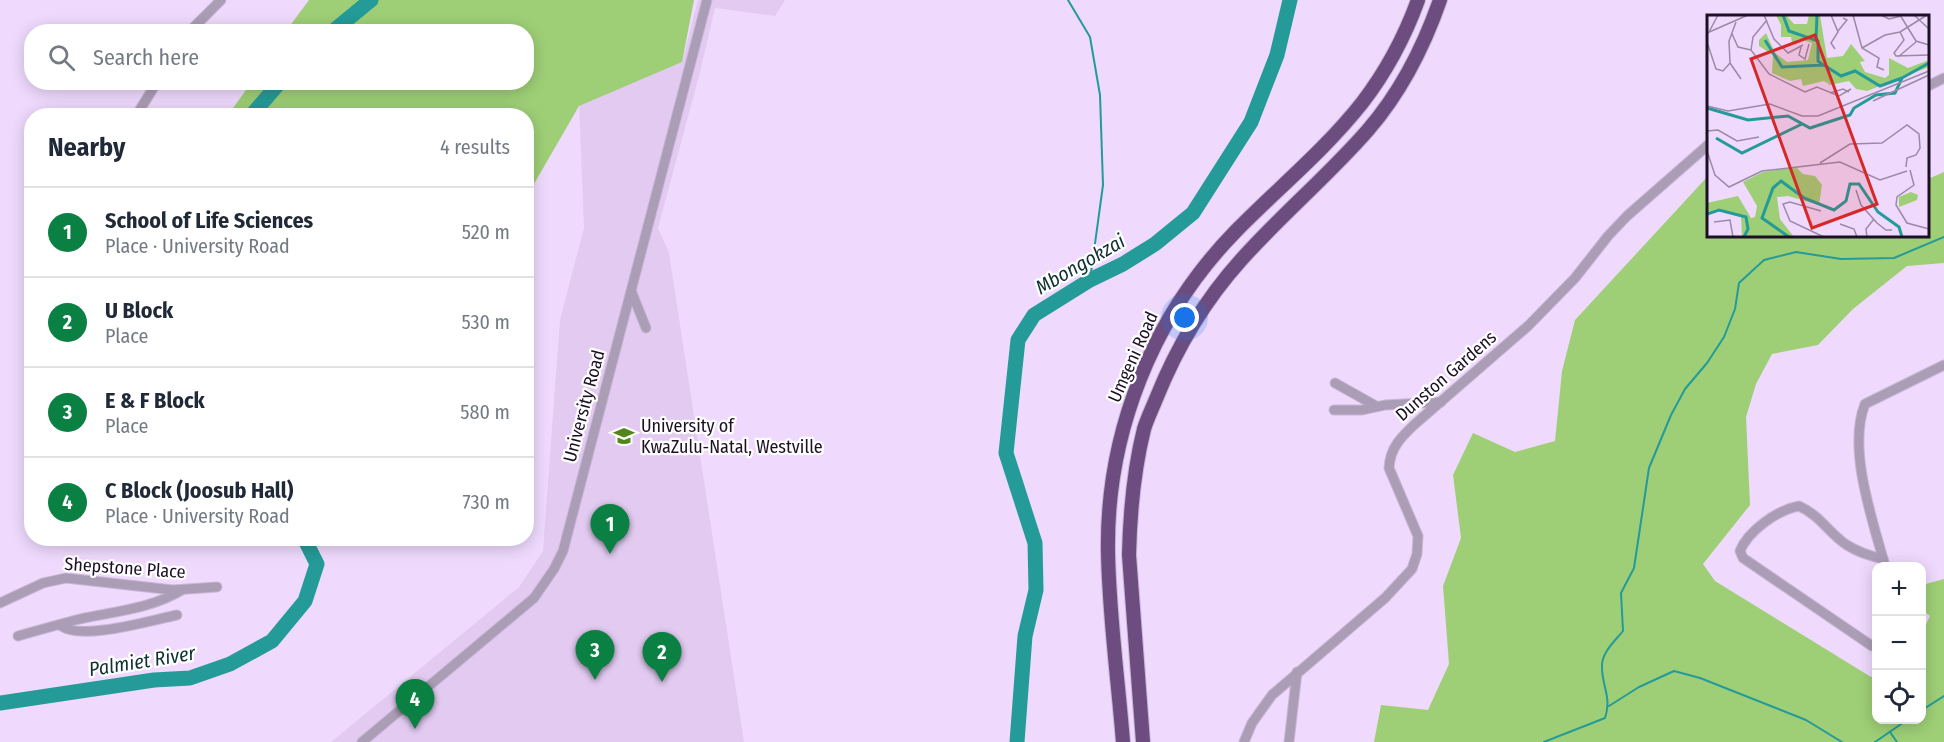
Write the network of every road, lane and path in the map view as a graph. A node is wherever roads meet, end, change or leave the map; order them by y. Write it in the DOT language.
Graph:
graph roads {
  1 [pos="222,0"];
  2 [pos="707,0"];
  3 [pos="1418,0"];
  4 [pos="1440,0"];
  5 [pos="197,24"];
  6 [pos="1944,78"];
  7 [pos="1929,86"];
  8 [pos="152,90"];
  9 [pos="141,108"];
  10 [pos="1707,146"];
  11 [pos="632,293"];
  12 [pos="646,328"];
  13 [pos="1944,365"];
  14 [pos="1335,383"];
  15 [pos="1441,402"];
  16 [pos="1376,406"];
  17 [pos="1334,410"];
  18 [pos="1882,562"];
  19 [pos="1884,562"];
  20 [pos="217,586"];
  21 [pos="182,590"];
  22 [pos="0,603"];
  23 [pos="177,615"];
  24 [pos="60,625"];
  25 [pos="18,636"];
  26 [pos="1872,646"];
  27 [pos="1297,672"];
  28 [pos="362,742"];
  29 [pos="1123,742"];
  30 [pos="1143,742"];
  31 [pos="1244,742"];
  32 [pos="1289,742"];
  1 -- 5 [label="street"];
  2 -- 11 [label="street, University Road"];
  3 -- 29 [label="highway, Umgeni Road"];
  4 -- 30 [label="highway, Umgeni Road"];
  6 -- 7 [label="street"];
  8 -- 9 [label="street"];
  10 -- 15 [label="street, Dunston Gardens"];
  11 -- 12 [label="street"];
  11 -- 28 [label="street, University Road"];
  13 -- 19 [label="street"];
  14 -- 16 [label="street"];
  15 -- 16 [label="street"];
  15 -- 27 [label="street, Dunston Gardens"];
  16 -- 17 [label="street"];
  18 -- 26 [label="street"];
  20 -- 21 [label="street, Shepstone Place"];
  21 -- 22 [label="street, Shepstone Place"];
  21 -- 24 [label="street"];
  23 -- 24 [label="street"];
  24 -- 25 [label="street"];
  27 -- 31 [label="street, Dunston Gardens"];
  27 -- 32 [label="street"];
}
